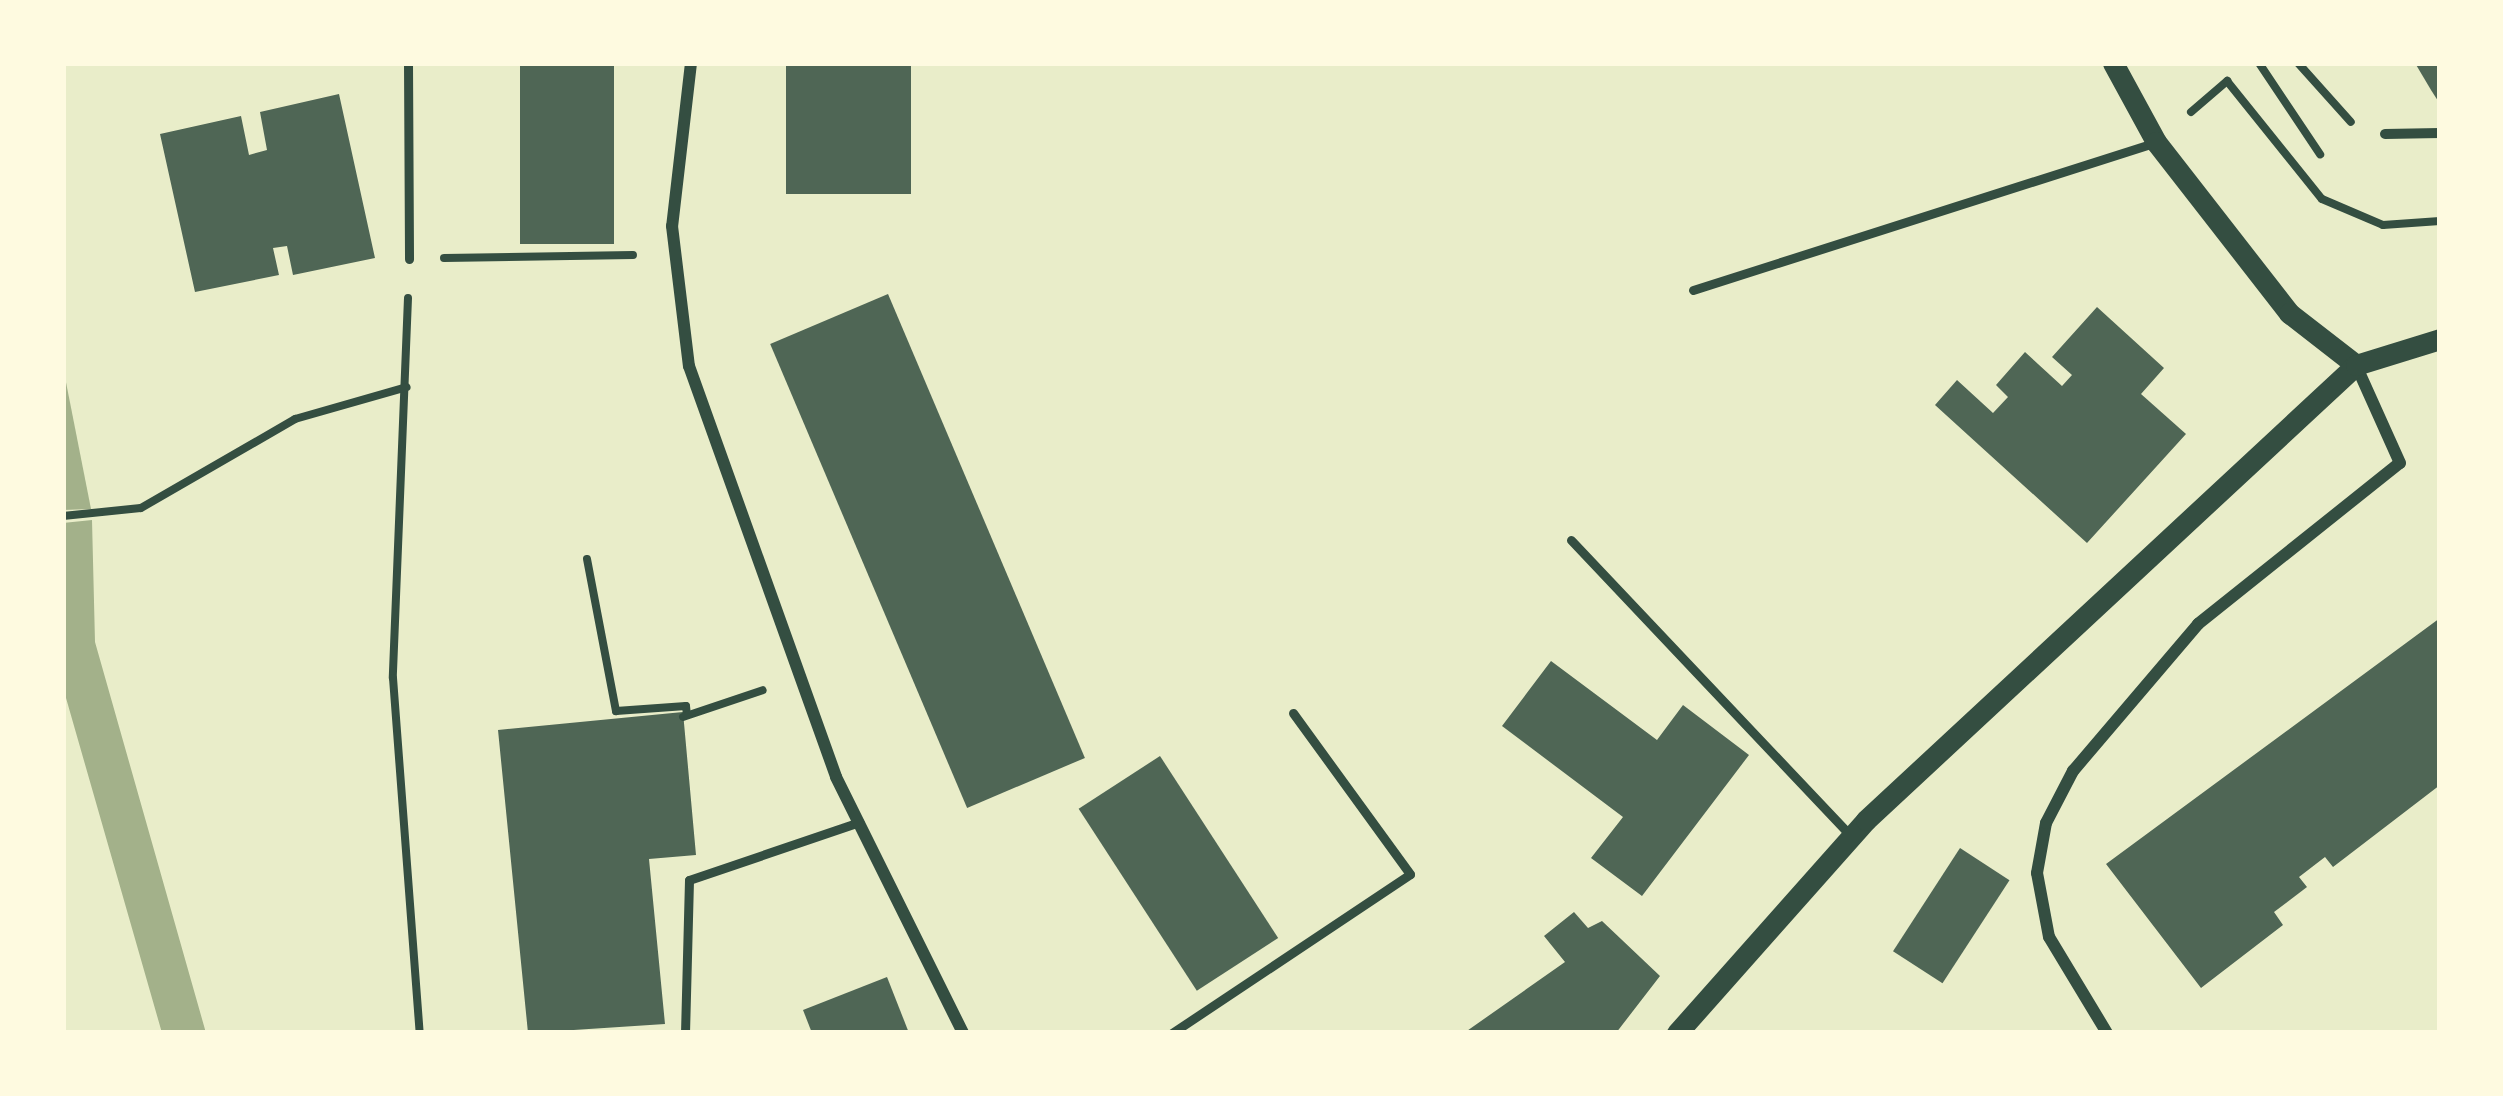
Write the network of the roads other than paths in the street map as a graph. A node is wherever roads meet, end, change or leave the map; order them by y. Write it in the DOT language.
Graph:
graph roads {
  1 [pos="408,63"];
  2 [pos="692,63"];
  3 [pos="2113,63"];
  4 [pos="2440,133"];
  5 [pos="2385,134"];
  6 [pos="2156,142"];
  7 [pos="409,259"];
  8 [pos="1694,290"];
  9 [pos="2440,339"];
  10 [pos="2356,364"];
  11 [pos="1571,540"];
  12 [pos="1293,713"];
  13 [pos="859,822"];
  14 [pos="1852,837"];
  15 [pos="685,1033"];
  16 [pos="963,1033"];
  17 [pos="1172,1033"];
  18 [pos="1678,1033"];
  19 [pos="2107,1033"];
  1 -- 7 [label="lane"];
  2 -- 13 [label="street"];
  3 -- 6 [label="street"];
  4 -- 5 [label="street"];
  6 -- 8 [label="lane"];
  6 -- 10 [label="street"];
  9 -- 10 [label="street"];
  10 -- 14 [label="street"];
  10 -- 19 [label="street"];
  11 -- 14 [label="lane"];
  12 -- 17 [label="lane"];
  13 -- 15 [label="lane"];
  13 -- 16 [label="street"];
  14 -- 18 [label="street"];
}
